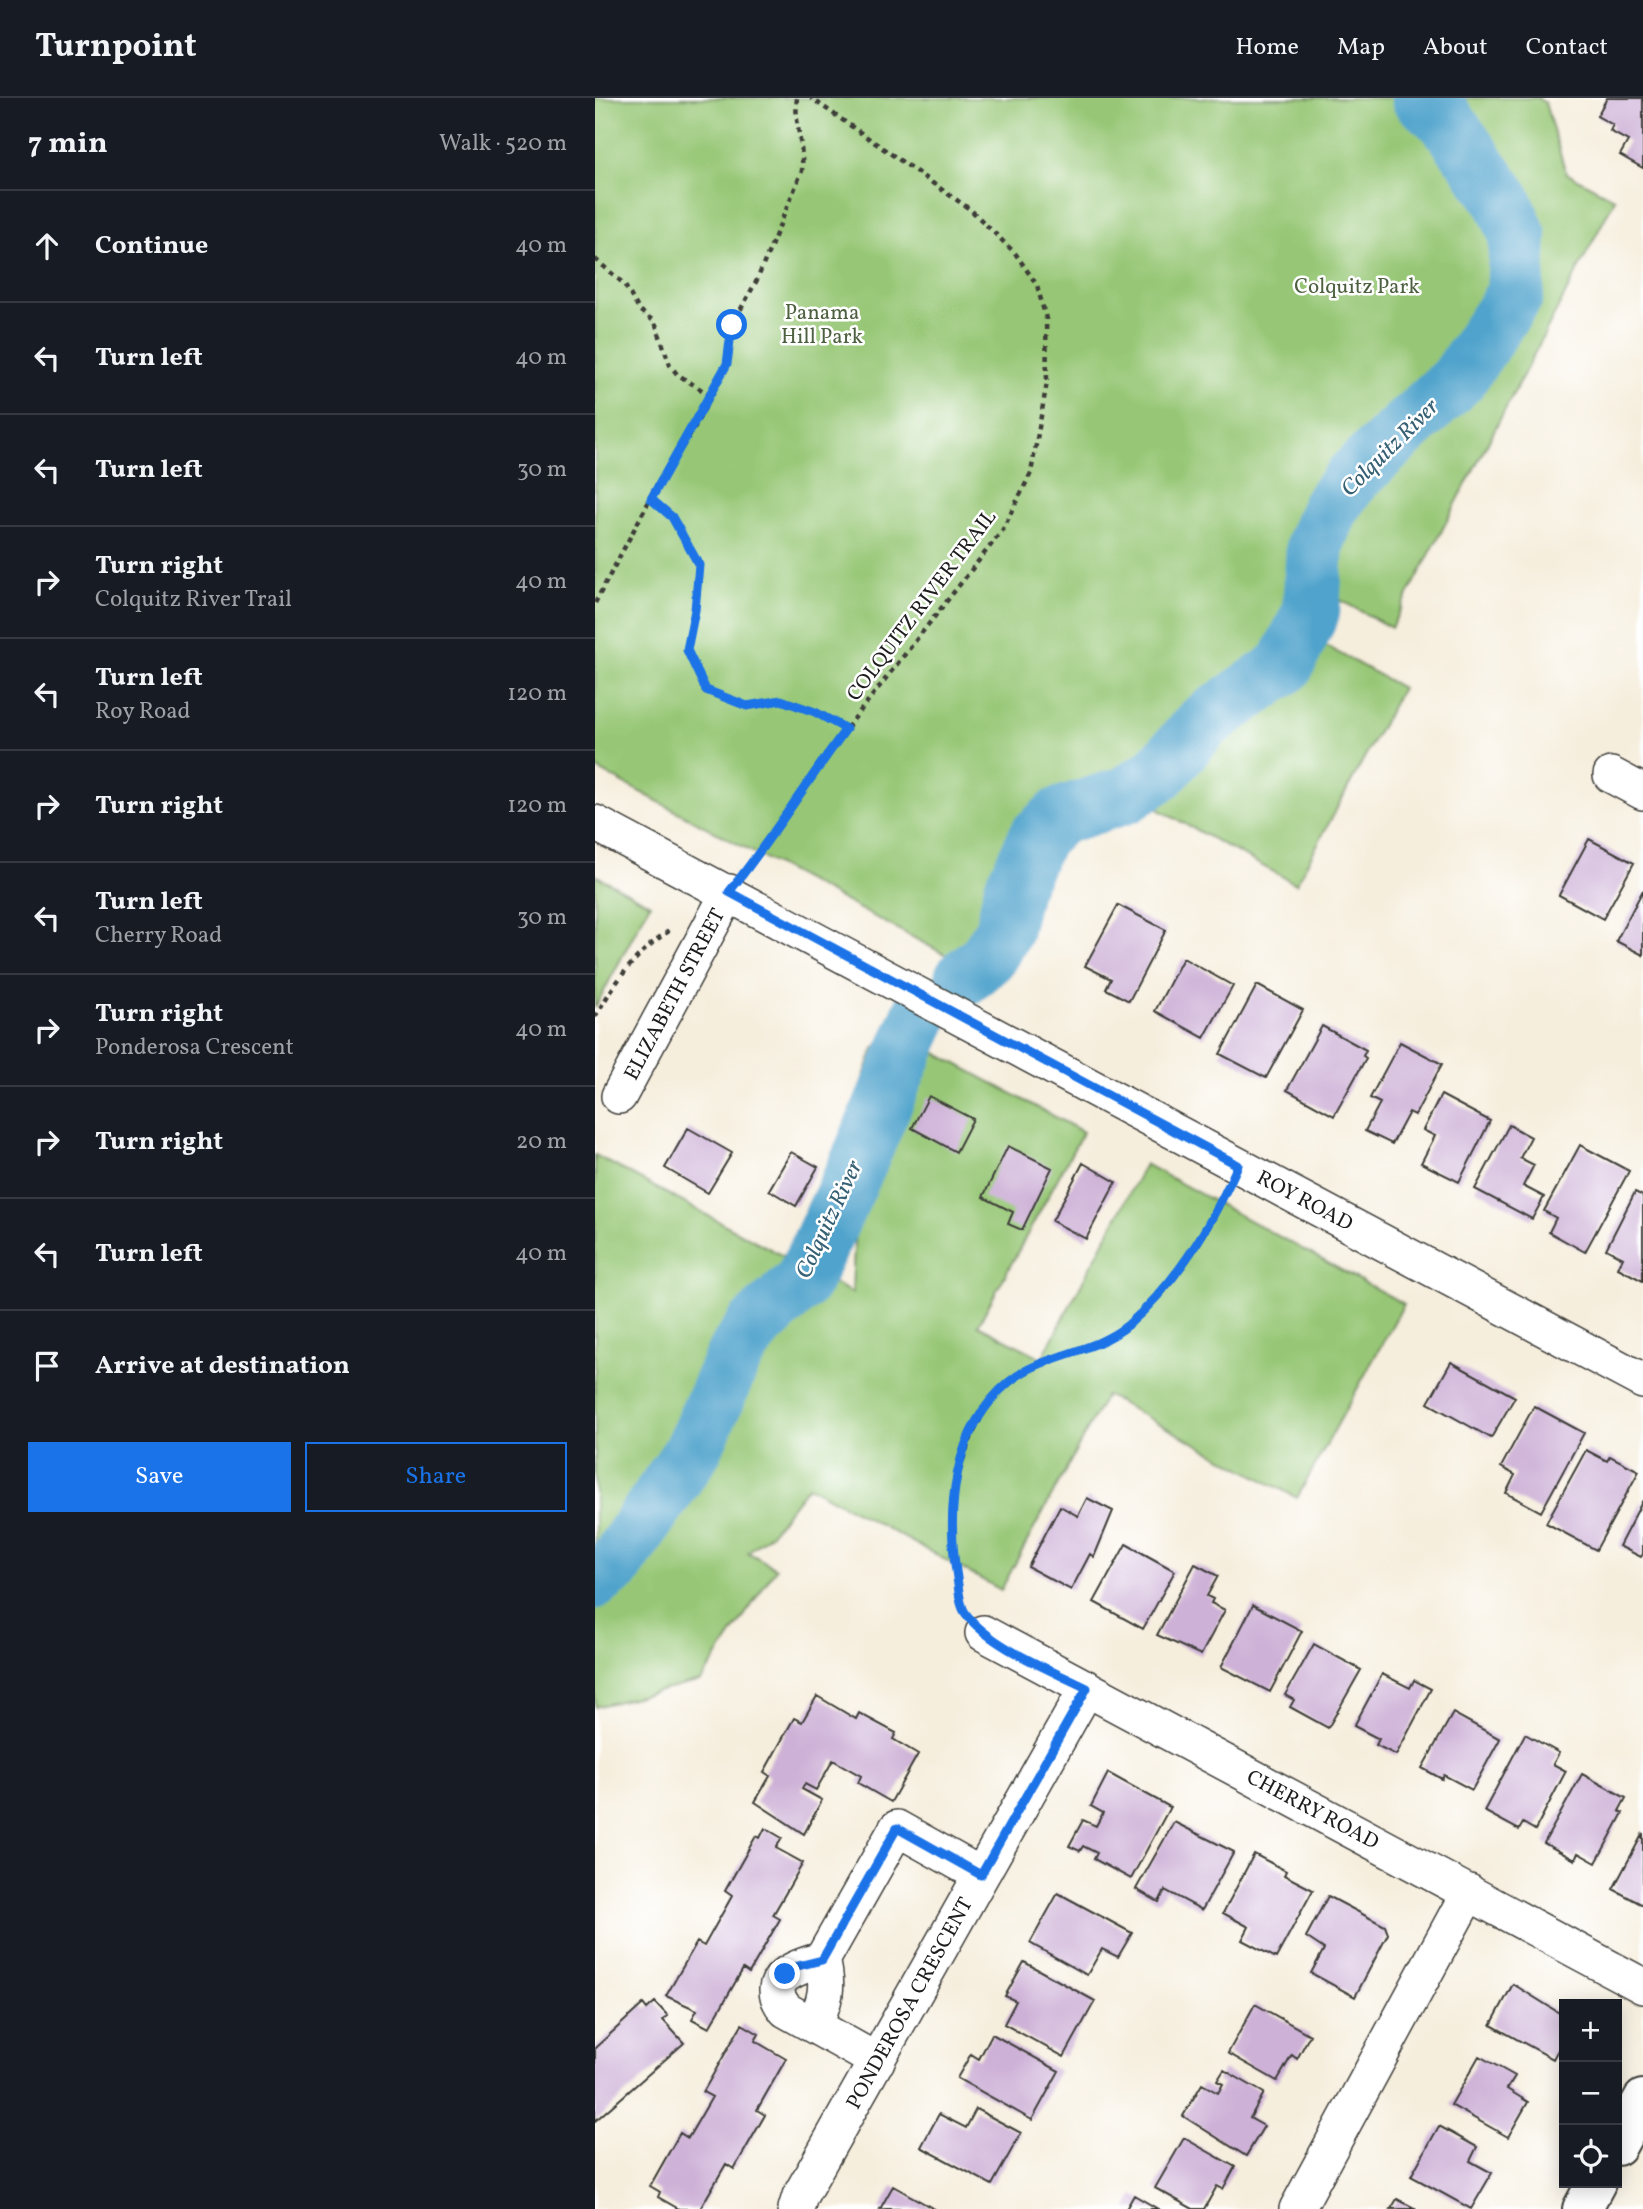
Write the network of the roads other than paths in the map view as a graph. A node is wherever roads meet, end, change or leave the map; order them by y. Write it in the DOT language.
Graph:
graph roads {
  1 [pos="1611,775"];
  2 [pos="1643,792"];
  3 [pos="595,823"];
  4 [pos="729,892"];
  5 [pos="619,1096"];
  6 [pos="1643,1381"];
  7 [pos="983,1633"];
  8 [pos="1087,1688"];
  9 [pos="981,1875"];
  10 [pos="1469,1892"];
  11 [pos="822,1960"];
  12 [pos="1643,1986"];
  13 [pos="813,2025"];
  14 [pos="877,2061"];
  15 [pos="1643,2099"];
  16 [pos="1622,2137"];
  17 [pos="1593,2188"];
  18 [pos="796,2209"];
  19 [pos="1297,2209"];
  20 [pos="1582,2209"];
  1 -- 2 [label="street"];
  3 -- 4 [label="street, ROY ROAD"];
  4 -- 5 [label="street, ELIZABETH STREET"];
  4 -- 6 [label="street, ROY ROAD"];
  7 -- 8 [label="street, CHERRY ROAD"];
  8 -- 9 [label="street, PONDEROSA CRESCENT"];
  8 -- 10 [label="street, CHERRY ROAD"];
  9 -- 11 [label="street"];
  9 -- 14 [label="street, PONDEROSA CRESCENT"];
  10 -- 12 [label="street, CHERRY ROAD"];
  10 -- 19 [label="street"];
  11 -- 13 [label="street"];
  11 -- 13 [label="street"];
  13 -- 14 [label="street"];
  14 -- 18 [label="street, PONDEROSA CRESCENT"];
  15 -- 16 [label="main road"];
  17 -- 20 [label="main road"];
}
